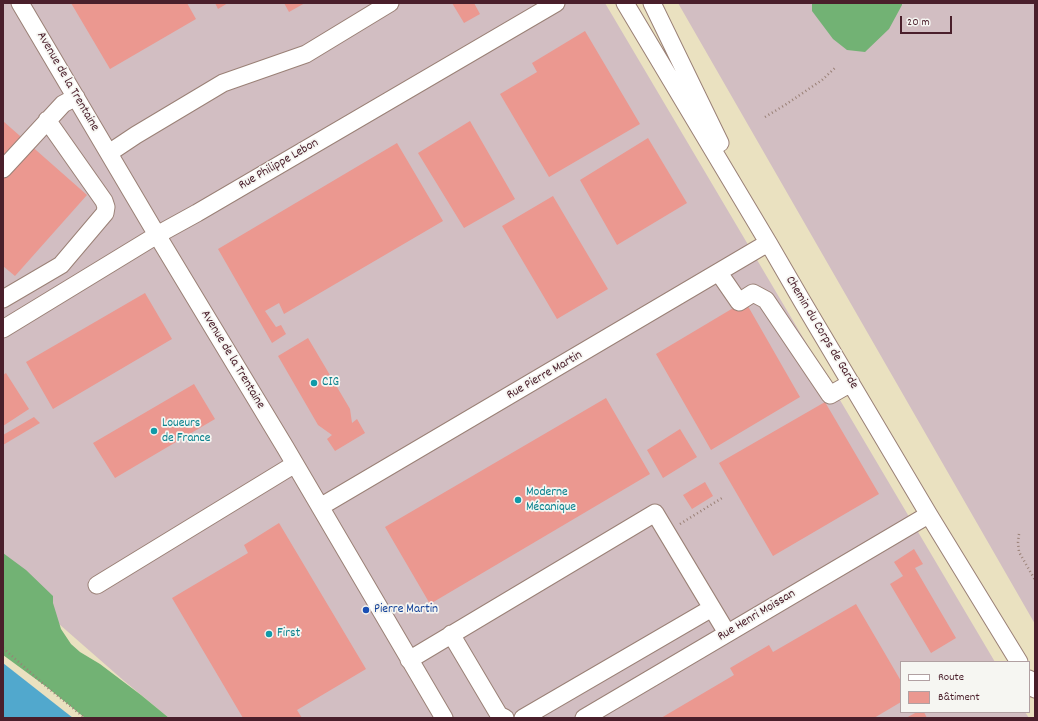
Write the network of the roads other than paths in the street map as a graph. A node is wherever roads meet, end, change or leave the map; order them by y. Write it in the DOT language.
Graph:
graph roads {
  1 [pos="20,3"];
  2 [pos="390,3"];
  3 [pos="556,3"];
  4 [pos="625,3"];
  5 [pos="652,3"];
  6 [pos="76,97"];
  7 [pos="48,120"];
  8 [pos="109,153"];
  9 [pos="3,169"];
  10 [pos="157,235"];
  11 [pos="769,244"];
  12 [pos="719,273"];
  13 [pos="3,299"];
  14 [pos="3,329"];
  15 [pos="851,383"];
  16 [pos="295,464"];
  17 [pos="320,507"];
  18 [pos="929,515"];
  19 [pos="97,585"];
  20 [pos="712,608"];
  21 [pos="727,633"];
  22 [pos="452,634"];
  23 [pos="409,660"];
  24 [pos="1017,661"];
  25 [pos="444,718"];
  26 [pos="505,718"];
  27 [pos="523,718"];
  28 [pos="584,718"];
  1 -- 6 [label="street, Avenue de la Trentaine"];
  2 -- 8 [label="street"];
  3 -- 10 [label="street, Rue Philippe Lebon"];
  4 -- 11 [label="street, Chemin du Corps de Garde"];
  5 -- 11 [label="street"];
  6 -- 7 [label="street"];
  6 -- 8 [label="street, Avenue de la Trentaine"];
  7 -- 9 [label="street"];
  7 -- 13 [label="street"];
  8 -- 10 [label="street, Avenue de la Trentaine"];
  10 -- 14 [label="street, Rue Philippe Lebon"];
  10 -- 16 [label="street, Avenue de la Trentaine"];
  11 -- 12 [label="street, Rue Pierre Martin"];
  11 -- 15 [label="street, Chemin du Corps de Garde"];
  12 -- 15 [label="street"];
  12 -- 17 [label="street, Rue Pierre Martin"];
  15 -- 18 [label="street, Chemin du Corps de Garde"];
  16 -- 17 [label="street, Avenue de la Trentaine"];
  16 -- 19 [label="street"];
  17 -- 23 [label="street, Avenue de la Trentaine"];
  18 -- 21 [label="street, Rue Henri Moissan"];
  18 -- 24 [label="street, Chemin du Corps de Garde"];
  20 -- 21 [label="street"];
  20 -- 22 [label="street"];
  20 -- 27 [label="street"];
  21 -- 28 [label="street, Rue Henri Moissan"];
  22 -- 23 [label="street"];
  22 -- 26 [label="street"];
  23 -- 25 [label="street, Avenue de la Trentaine"];
}
